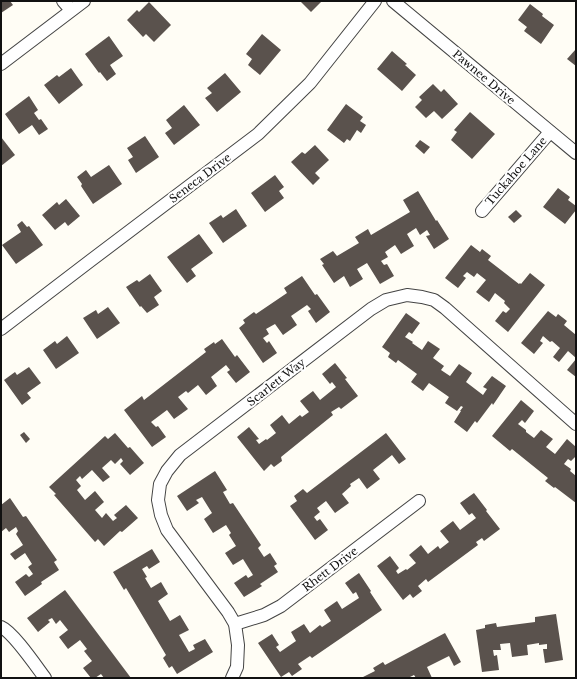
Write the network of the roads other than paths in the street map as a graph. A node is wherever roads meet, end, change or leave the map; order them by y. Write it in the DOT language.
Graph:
graph roads {
  1 [pos="63,1"];
  2 [pos="84,1"];
  3 [pos="375,1"];
  4 [pos="393,1"];
  5 [pos="71,10"];
  6 [pos="1,64"];
  7 [pos="550,132"];
  8 [pos="576,153"];
  9 [pos="482,211"];
  10 [pos="1,329"];
  11 [pos="576,424"];
  12 [pos="420,501"];
  13 [pos="235,624"];
  14 [pos="1,627"];
  15 [pos="45,678"];
  16 [pos="232,678"];
  1 -- 5 [label="street"];
  2 -- 5 [label="street"];
  3 -- 10 [label="street, Seneca Drive"];
  4 -- 7 [label="street, Pawnee Drive"];
  5 -- 6 [label="street"];
  7 -- 8 [label="street, Pawnee Drive"];
  7 -- 9 [label="street, Tuckahoe Lane"];
  11 -- 13 [label="street, Scarlett Way"];
  12 -- 13 [label="street, Rhett Drive"];
  13 -- 16 [label="street, Scarlett Way"];
  14 -- 15 [label="street"];
}
